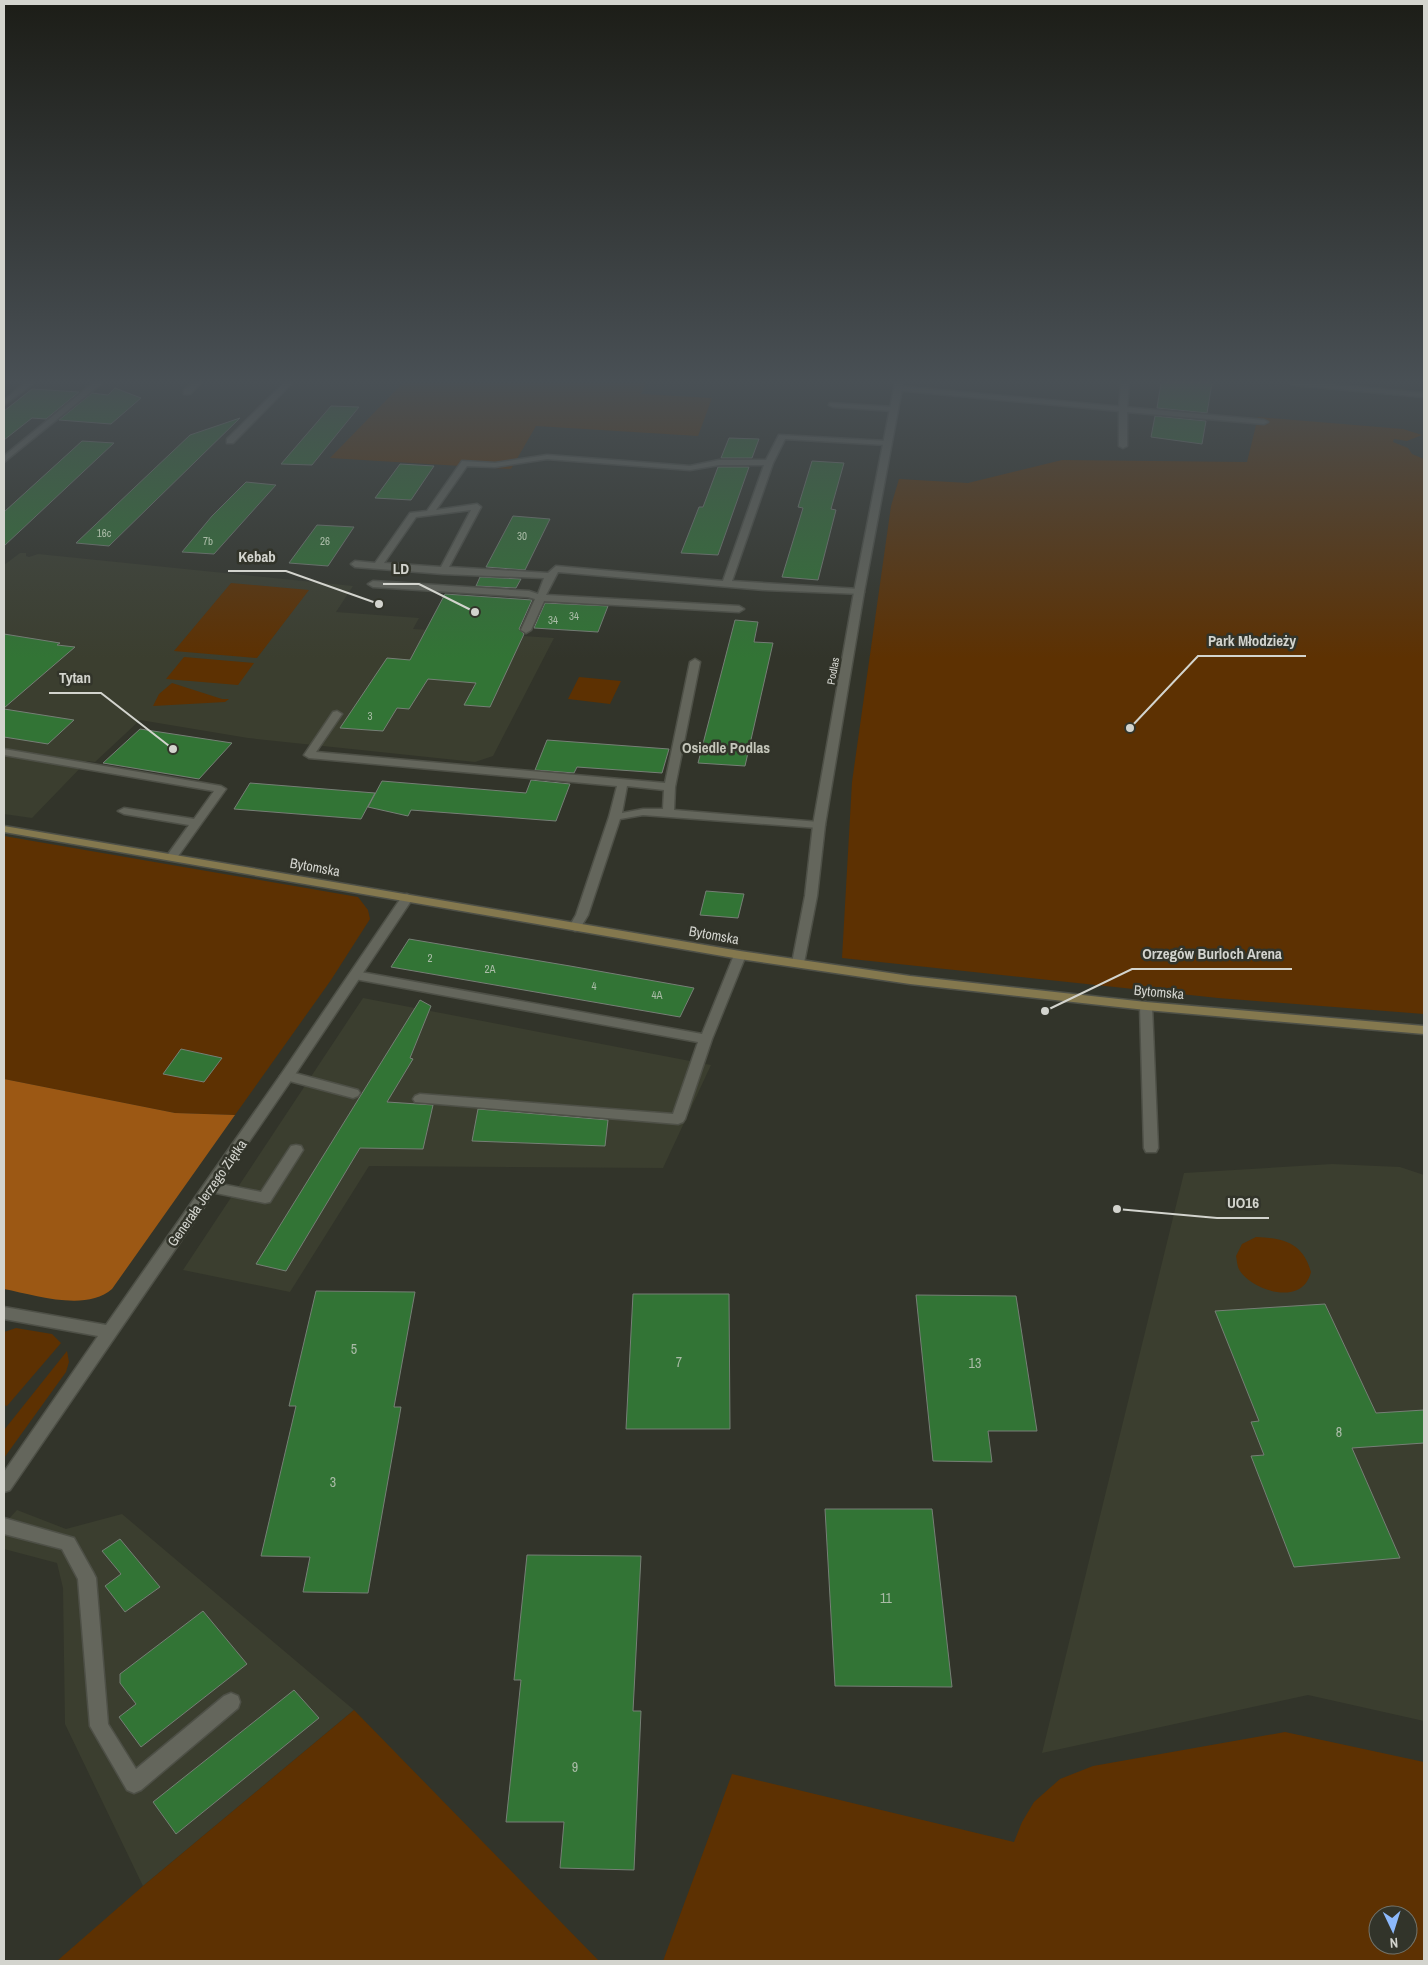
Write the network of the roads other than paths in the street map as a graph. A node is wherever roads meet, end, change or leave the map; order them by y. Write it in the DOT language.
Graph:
graph roads {
  1 [pos="457,475"];
  2 [pos="765,475"];
  3 [pos="880,475"];
  4 [pos="431,511"];
  5 [pos="355,564"];
  6 [pos="378,565"];
  7 [pos="443,570"];
  8 [pos="550,576"];
  9 [pos="727,583"];
  10 [pos="373,584"];
  11 [pos="859,592"];
  12 [pos="542,598"];
  13 [pos="739,609"];
  14 [pos="526,630"];
  15 [pos="695,662"];
  16 [pos="337,714"];
  17 [pos="4,752"];
  18 [pos="623,782"];
  19 [pos="670,787"];
  20 [pos="124,811"];
  21 [pos="668,813"];
  22 [pos="615,817"];
  23 [pos="196,823"];
  24 [pos="819,825"];
  25 [pos="4,829"];
  26 [pos="172,857"];
  27 [pos="407,898"];
  28 [pos="575,927"];
  29 [pos="740,955"];
  30 [pos="798,964"];
  31 [pos="355,975"];
  32 [pos="1146,1006"];
  33 [pos="1424,1030"];
  34 [pos="706,1039"];
  35 [pos="287,1076"];
  36 [pos="352,1093"];
  37 [pos="420,1099"];
  38 [pos="1151,1148"];
  39 [pos="296,1150"];
  40 [pos="211,1187"];
  41 [pos="4,1313"];
  42 [pos="110,1332"];
  43 [pos="4,1486"];
  44 [pos="4,1526"];
  45 [pos="231,1702"];
  1 -- 4 [label="street"];
  2 -- 9 [label="street"];
  3 -- 11 [label="street, Podlas"];
  4 -- 6 [label="street"];
  4 -- 7 [label="street"];
  5 -- 6 [label="street"];
  6 -- 7 [label="street"];
  7 -- 8 [label="street"];
  8 -- 9 [label="street"];
  8 -- 12 [label="street"];
  9 -- 11 [label="street"];
  10 -- 12 [label="street"];
  11 -- 24 [label="street, Podlas"];
  12 -- 13 [label="street"];
  12 -- 14 [label="street"];
  15 -- 19 [label="street"];
  16 -- 18 [label="street"];
  17 -- 23 [label="street"];
  18 -- 19 [label="street"];
  18 -- 22 [label="street"];
  19 -- 21 [label="street"];
  20 -- 23 [label="street"];
  21 -- 22 [label="street"];
  21 -- 24 [label="street"];
  22 -- 28 [label="street"];
  23 -- 26 [label="street"];
  24 -- 30 [label="street, Podlas"];
  25 -- 26 [label="street, Bytomska"];
  26 -- 27 [label="street, Bytomska"];
  27 -- 28 [label="street, Bytomska"];
  27 -- 31 [label="street, Generała Jerzego Ziętka"];
  28 -- 29 [label="street, Bytomska"];
  29 -- 30 [label="street, Bytomska"];
  29 -- 34 [label="street"];
  30 -- 32 [label="street, Bytomska"];
  31 -- 34 [label="street"];
  31 -- 35 [label="street, Generała Jerzego Ziętka"];
  32 -- 33 [label="street, Bytomska"];
  32 -- 38 [label="street"];
  34 -- 37 [label="street"];
  35 -- 36 [label="street"];
  35 -- 40 [label="street, Generała Jerzego Ziętka"];
  39 -- 40 [label="street"];
  40 -- 42 [label="street, Generała Jerzego Ziętka"];
  41 -- 42 [label="street"];
  42 -- 43 [label="street, Generała Jerzego Ziętka"];
  44 -- 45 [label="street"];
}
